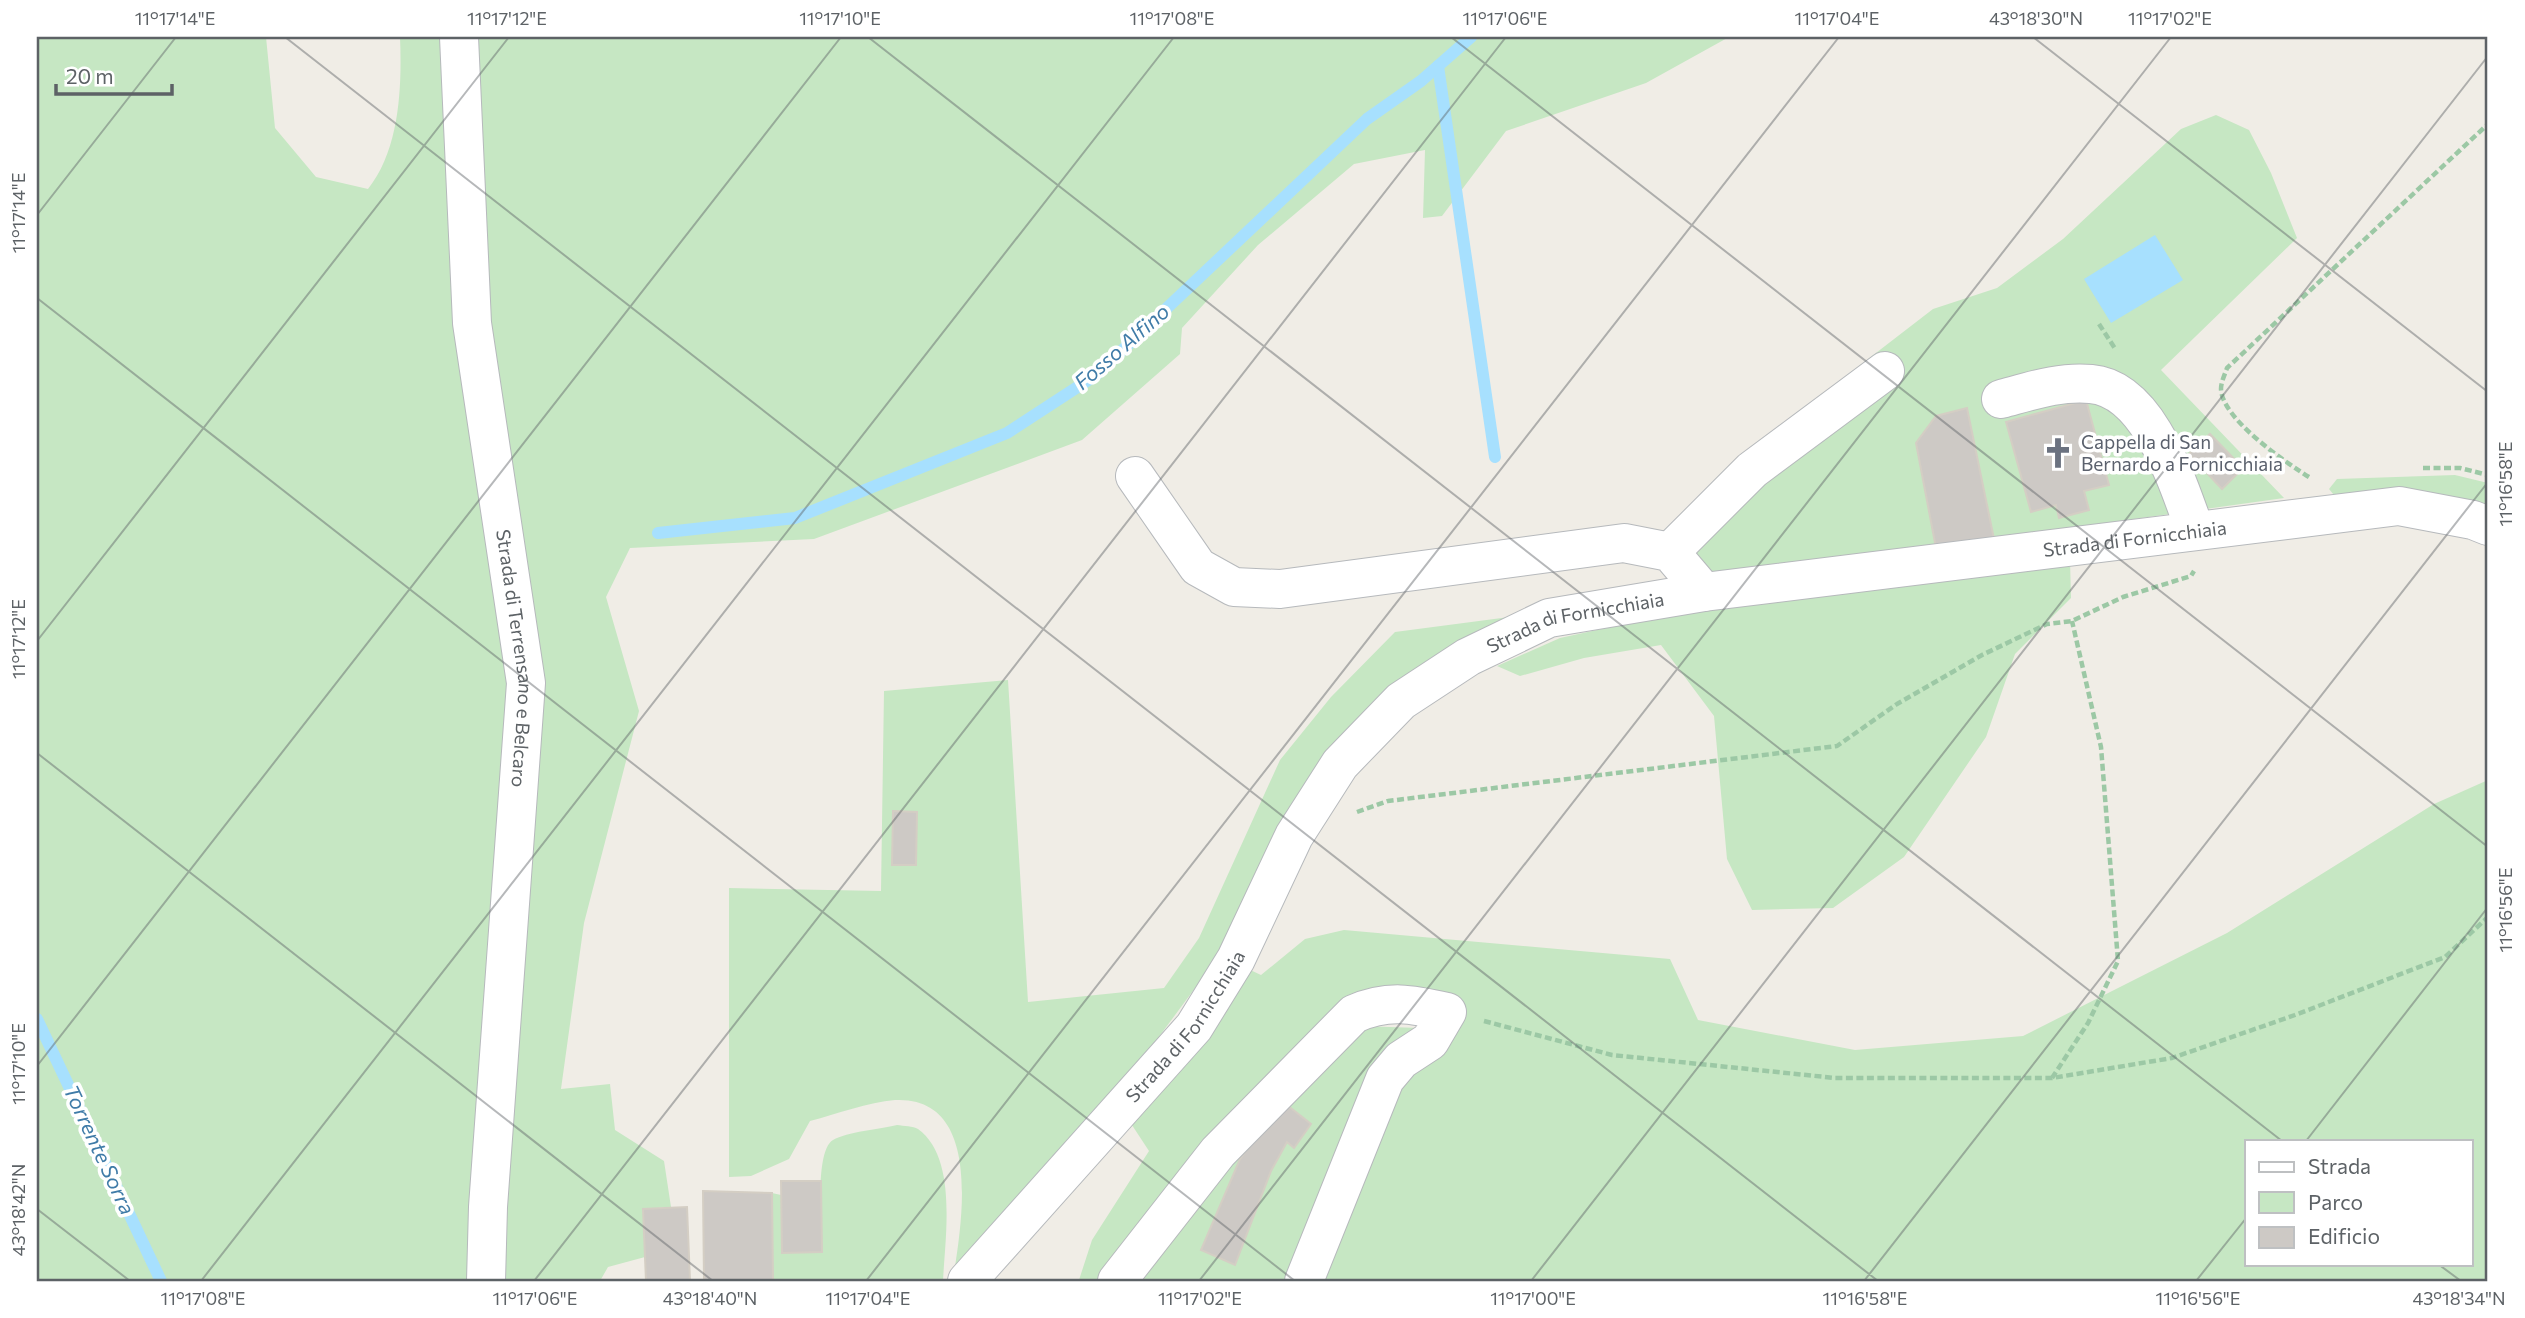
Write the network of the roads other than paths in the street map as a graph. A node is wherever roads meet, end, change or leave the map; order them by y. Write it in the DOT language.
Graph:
graph roads {
  1 [pos="459,37"];
  2 [pos="1885,371"];
  3 [pos="2001,399"];
  4 [pos="1135,476"];
  5 [pos="2488,526"];
  6 [pos="2195,530"];
  7 [pos="1670,552"];
  8 [pos="1704,592"];
  9 [pos="486,1281"];
  10 [pos="967,1281"];
  11 [pos="1117,1281"];
  12 [pos="1304,1281"];
  1 -- 9 [label="street, Strada di Terrensano e Belcaro"];
  2 -- 7 [label="street"];
  3 -- 6 [label="street"];
  4 -- 7 [label="street"];
  5 -- 6 [label="street, Strada di Fornicchiaia"];
  6 -- 8 [label="street, Strada di Fornicchiaia"];
  7 -- 8 [label="street"];
  8 -- 10 [label="street, Strada di Fornicchiaia"];
  11 -- 12 [label="street"];
}
